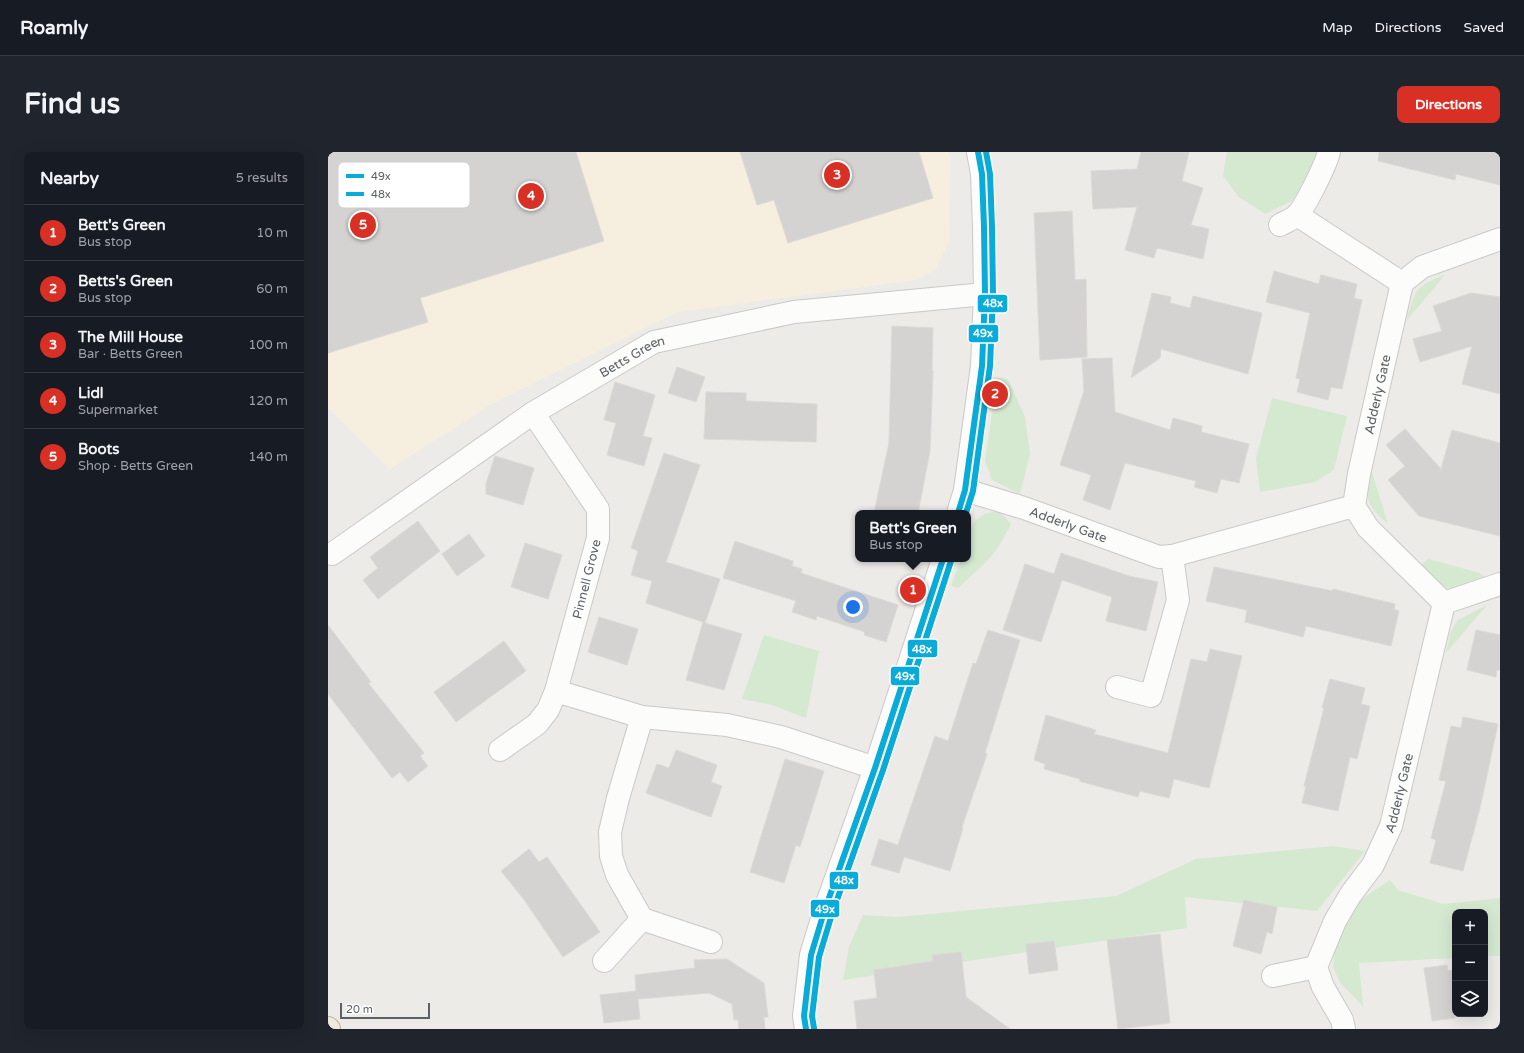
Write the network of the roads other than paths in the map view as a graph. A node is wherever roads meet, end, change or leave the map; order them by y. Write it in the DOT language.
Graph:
graph roads {
  1 [pos="978,152"];
  2 [pos="1328,152"];
  3 [pos="1500,239"];
  4 [pos="1402,283"];
  5 [pos="985,294"];
  6 [pos="533,413"];
  7 [pos="965,490"];
  8 [pos="1354,506"];
  9 [pos="959,510"];
  10 [pos="332,554"];
  11 [pos="1172,556"];
  12 [pos="942,562"];
  13 [pos="1500,584"];
  14 [pos="1444,603"];
  15 [pos="1117,688"];
  16 [pos="556,691"];
  17 [pos="642,717"];
  18 [pos="500,750"];
  19 [pos="875,768"];
  20 [pos="642,919"];
  21 [pos="711,942"];
  22 [pos="604,961"];
  23 [pos="1316,967"];
  24 [pos="1273,976"];
  25 [pos="806,1029"];
  26 [pos="1344,1029"];
  1 -- 5 [label="street"];
  2 -- 4 [label="street"];
  3 -- 4 [label="street"];
  4 -- 8 [label="street, Adderly Gate"];
  5 -- 6 [label="street, Betts Green"];
  5 -- 7 [label="street"];
  6 -- 10 [label="street, Betts Green"];
  6 -- 16 [label="street, Pinnell Grove"];
  7 -- 9 [label="street"];
  7 -- 11 [label="street, Adderly Gate"];
  8 -- 11 [label="street, Adderly Gate"];
  8 -- 14 [label="street"];
  11 -- 15 [label="street"];
  12 -- 19 [label="street"];
  13 -- 14 [label="street"];
  14 -- 23 [label="street, Adderly Gate"];
  16 -- 17 [label="street"];
  16 -- 18 [label="street, Pinnell Grove"];
  17 -- 19 [label="street"];
  17 -- 20 [label="street"];
  19 -- 25 [label="street"];
  20 -- 21 [label="street"];
  20 -- 22 [label="street"];
  23 -- 24 [label="street"];
  23 -- 26 [label="street"];
}
